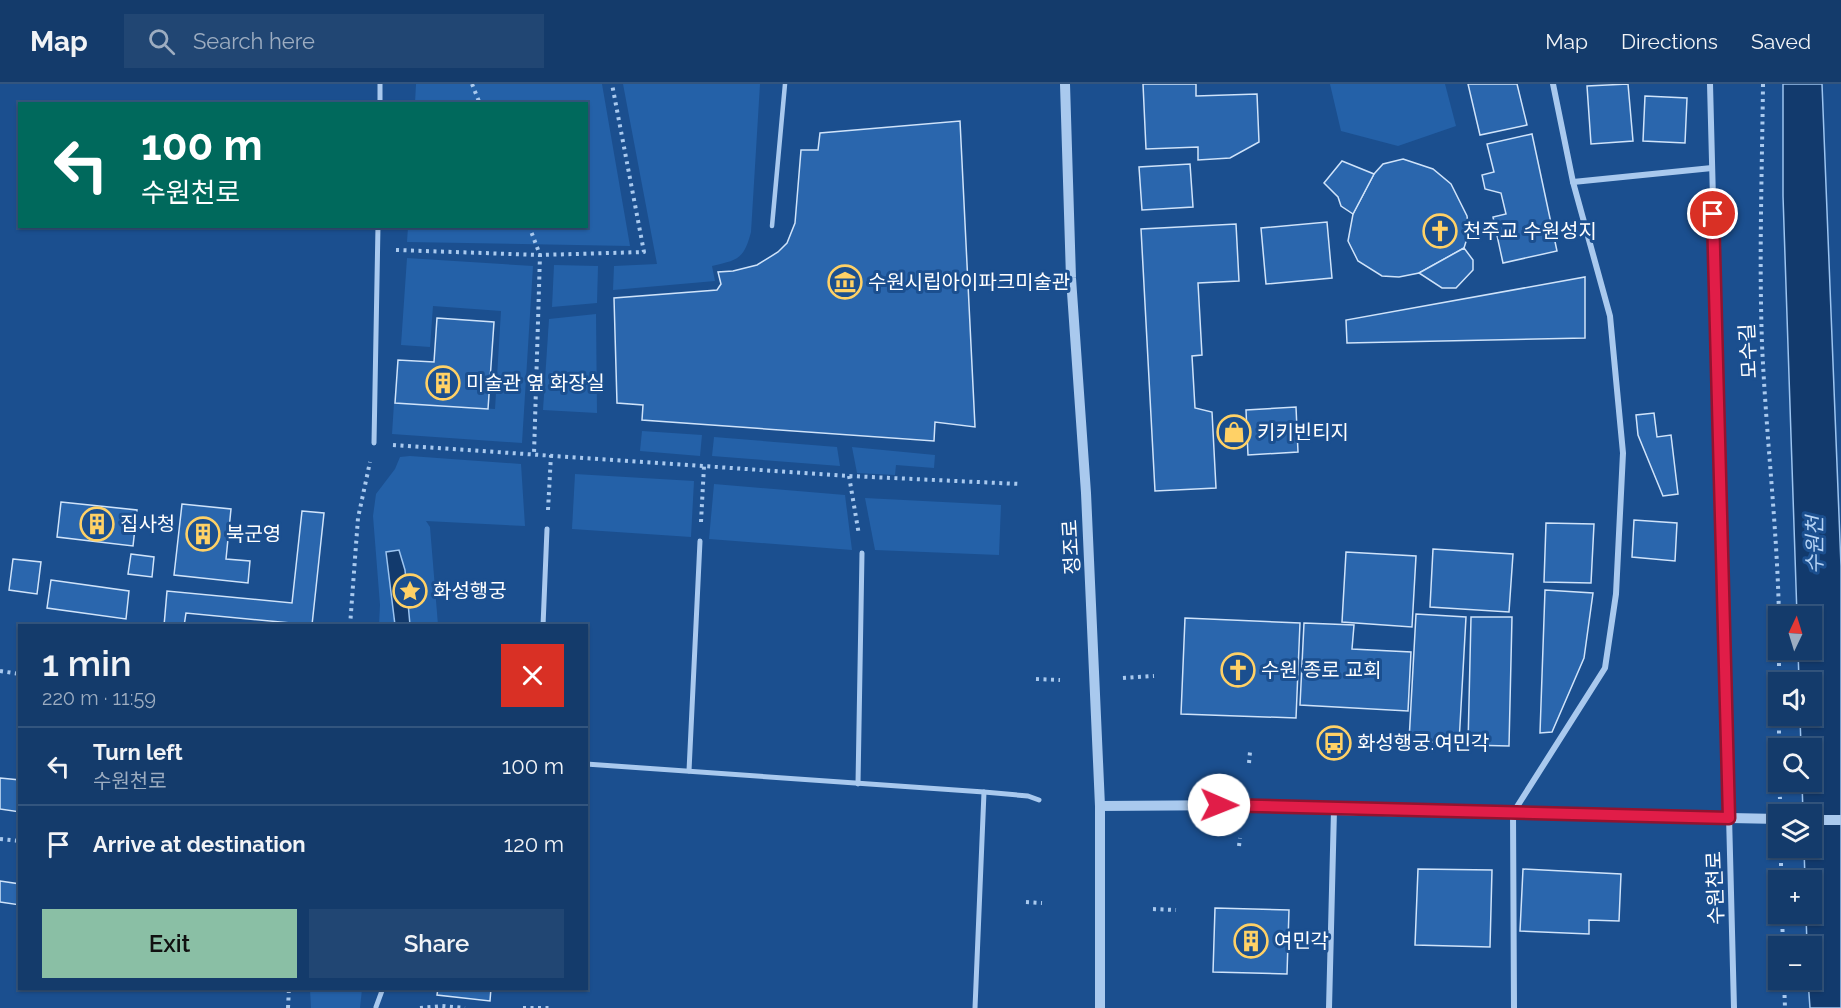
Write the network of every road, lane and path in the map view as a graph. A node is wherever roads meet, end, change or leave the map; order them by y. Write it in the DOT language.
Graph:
graph roads {
  1 [pos="380,84"];
  2 [pos="472,84"];
  3 [pos="612,84"];
  4 [pos="785,84"];
  5 [pos="1065,84"];
  6 [pos="1553,84"];
  7 [pos="1710,84"];
  8 [pos="1763,84"];
  9 [pos="380,102"];
  10 [pos="479,102"];
  11 [pos="1712,168"];
  12 [pos="1573,182"];
  13 [pos="772,226"];
  14 [pos="378,228"];
  15 [pos="530,228"];
  16 [pos="377,249"];
  17 [pos="540,255"];
  18 [pos="374,443"];
  19 [pos="534,454"];
  20 [pos="551,455"];
  21 [pos="704,466"];
  22 [pos="849,476"];
  23 [pos="1020,484"];
  24 [pos="547,529"];
  25 [pos="700,541"];
  26 [pos="862,553"];
  27 [pos="1779,606"];
  28 [pos="350,624"];
  29 [pos="543,624"];
  30 [pos="1779,660"];
  31 [pos="0,671"];
  32 [pos="18,674"];
  33 [pos="1154,676"];
  34 [pos="1123,678"];
  35 [pos="1036,679"];
  36 [pos="1060,680"];
  37 [pos="1779,738"];
  38 [pos="1250,752"];
  39 [pos="1249,763"];
  40 [pos="588,764"];
  41 [pos="689,771"];
  42 [pos="858,784"];
  43 [pos="984,792"];
  44 [pos="1039,800"];
  45 [pos="1100,806"];
  46 [pos="1334,810"];
  47 [pos="1513,813"];
  48 [pos="1729,818"];
  49 [pos="1768,819"];
  50 [pos="1822,820"];
  51 [pos="1841,820"];
  52 [pos="0,838"];
  53 [pos="1240,838"];
  54 [pos="18,841"];
  55 [pos="1239,846"];
  56 [pos="1026,902"];
  57 [pos="1042,903"];
  58 [pos="1154,909"];
  59 [pos="1176,910"];
  60 [pos="289,990"];
  61 [pos="382,990"];
  62 [pos="1784,990"];
  63 [pos="376,1007"];
  64 [pos="288,1008"];
  65 [pos="420,1008"];
  66 [pos="465,1008"];
  67 [pos="523,1008"];
  68 [pos="552,1008"];
  69 [pos="975,1008"];
  70 [pos="1100,1008"];
  71 [pos="1329,1008"];
  72 [pos="1514,1008"];
  73 [pos="1734,1008"];
  74 [pos="1785,1008"];
  1 -- 9 [label="street"];
  2 -- 10 [label="path"];
  3 -- 17 [label="path"];
  4 -- 13 [label="lane"];
  5 -- 45 [label="street, 정조로"];
  6 -- 12 [label="street"];
  7 -- 11 [label="street, 수원천로"];
  8 -- 27 [label="path, 모수길"];
  11 -- 12 [label="street"];
  11 -- 48 [label="street, 수원천로"];
  12 -- 47 [label="street"];
  14 -- 16 [label="street"];
  15 -- 17 [label="path"];
  16 -- 17 [label="path"];
  16 -- 18 [label="street"];
  17 -- 19 [label="path"];
  18 -- 19 [label="path"];
  18 -- 28 [label="path"];
  19 -- 20 [label="path"];
  20 -- 21 [label="path"];
  20 -- 24 [label="path"];
  21 -- 22 [label="path"];
  21 -- 25 [label="path"];
  22 -- 23 [label="path"];
  22 -- 26 [label="path"];
  24 -- 29 [label="street"];
  25 -- 41 [label="street"];
  26 -- 42 [label="street"];
  30 -- 37 [label="path"];
  31 -- 32 [label="path"];
  33 -- 34 [label="path"];
  35 -- 36 [label="path"];
  38 -- 39 [label="path"];
  40 -- 41 [label="street"];
  41 -- 42 [label="street"];
  42 -- 43 [label="street"];
  43 -- 44 [label="street"];
  43 -- 69 [label="street"];
  45 -- 46 [label="street"];
  45 -- 70 [label="street, 정조로"];
  46 -- 47 [label="street"];
  46 -- 71 [label="street"];
  47 -- 48 [label="street"];
  47 -- 72 [label="street"];
  48 -- 49 [label="street"];
  48 -- 73 [label="street, 수원천로"];
  50 -- 51 [label="street"];
  52 -- 54 [label="path"];
  53 -- 55 [label="path"];
  56 -- 57 [label="path"];
  58 -- 59 [label="path"];
  60 -- 64 [label="path"];
  61 -- 63 [label="street"];
  62 -- 74 [label="path"];
  65 -- 66 [label="path"];
  67 -- 68 [label="path"];
}
